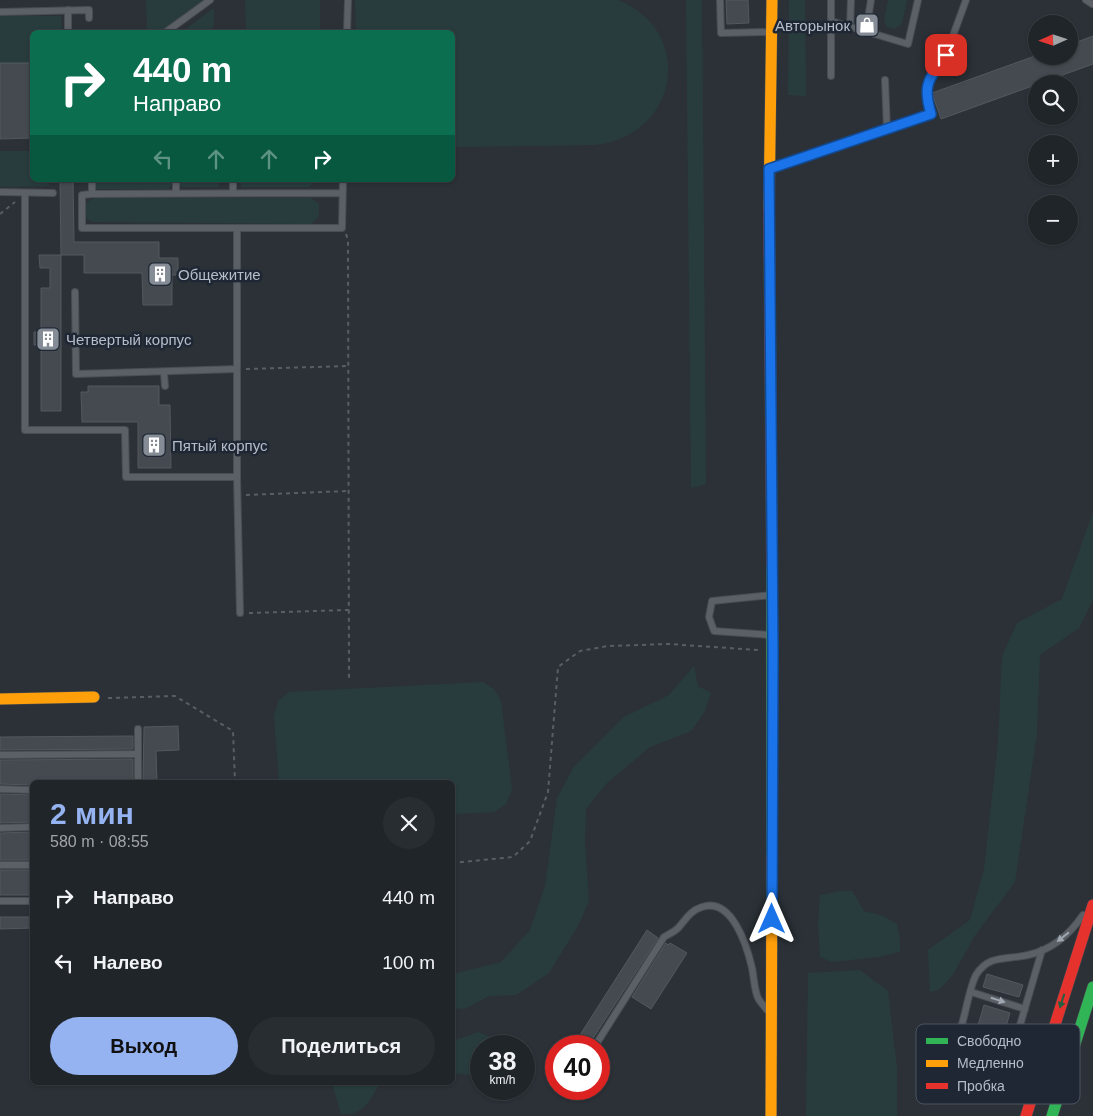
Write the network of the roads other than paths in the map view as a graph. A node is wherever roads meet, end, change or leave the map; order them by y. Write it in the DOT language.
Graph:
graph roads {
  1 [pos="210,0"];
  2 [pos="348,0"];
  3 [pos="720,0"];
  4 [pos="772,0"];
  5 [pos="831,0"];
  6 [pos="851,0"];
  7 [pos="872,0"];
  8 [pos="918,0"];
  9 [pos="966,0"];
  10 [pos="1086,0"];
  11 [pos="1092,4"];
  12 [pos="68,10"];
  13 [pos="0,12"];
  14 [pos="89,18"];
  15 [pos="831,21"];
  16 [pos="850,27"];
  17 [pos="68,30"];
  18 [pos="169,30"];
  19 [pos="347,30"];
  20 [pos="866,31"];
  21 [pos="772,32"];
  22 [pos="831,76"];
  23 [pos="885,80"];
  24 [pos="887,129"];
  25 [pos="769,169"];
  26 [pos="92,182"];
  27 [pos="176,182"];
  28 [pos="233,182"];
  29 [pos="343,182"];
  30 [pos="0,192"];
  31 [pos="53,192"];
  32 [pos="176,193"];
  33 [pos="233,193"];
  34 [pos="342,193"];
  35 [pos="25,194"];
  36 [pos="92,194"];
  37 [pos="237,228"];
  38 [pos="74,292"];
  39 [pos="237,369"];
  40 [pos="164,372"];
  41 [pos="165,386"];
  42 [pos="237,477"];
  43 [pos="773,595"];
  44 [pos="240,613"];
  45 [pos="773,636"];
  46 [pos="94,697"];
  47 [pos="0,699"];
  48 [pos="138,729"];
  49 [pos="138,754"];
  50 [pos="0,755"];
  51 [pos="138,780"];
  52 [pos="0,789"];
  53 [pos="30,790"];
  54 [pos="30,827"];
  55 [pos="0,828"];
  56 [pos="0,865"];
  57 [pos="30,865"];
  58 [pos="1093,899"];
  59 [pos="0,901"];
  60 [pos="30,901"];
  61 [pos="1093,905"];
  62 [pos="1042,950"];
  63 [pos="1093,987"];
  64 [pos="971,992"];
  65 [pos="1025,1009"];
  66 [pos="772,1015"];
  67 [pos="962,1024"];
  68 [pos="1021,1024"];
  69 [pos="1055,1024"];
  70 [pos="1080,1028"];
  71 [pos="602,1035"];
  72 [pos="1056,1104"];
  73 [pos="771,1116"];
  74 [pos="1052,1116"];
  1 -- 18 [label="lane"];
  2 -- 19 [label="lane"];
  3 -- 21 [label="lane"];
  4 -- 21 [label="street"];
  5 -- 15 [label="lane"];
  6 -- 16 [label="lane"];
  7 -- 20 [label="lane"];
  8 -- 20 [label="lane"];
  9 -- 24 [label="lane"];
  10 -- 11 [label="lane"];
  12 -- 13 [label="lane"];
  12 -- 14 [label="lane"];
  12 -- 17 [label="lane"];
  15 -- 16 [label="lane"];
  15 -- 22 [label="lane"];
  16 -- 20 [label="lane"];
  21 -- 25 [label="street"];
  23 -- 24 [label="lane"];
  24 -- 25 [label="lane"];
  25 -- 43 [label="street"];
  26 -- 36 [label="lane"];
  27 -- 32 [label="lane"];
  28 -- 33 [label="lane"];
  29 -- 34 [label="lane"];
  30 -- 35 [label="lane"];
  31 -- 35 [label="lane"];
  32 -- 33 [label="lane"];
  32 -- 36 [label="lane"];
  33 -- 34 [label="lane"];
  34 -- 37 [label="lane"];
  35 -- 42 [label="lane"];
  36 -- 37 [label="lane"];
  37 -- 39 [label="lane"];
  38 -- 40 [label="lane"];
  39 -- 40 [label="lane"];
  39 -- 42 [label="lane"];
  40 -- 41 [label="lane"];
  42 -- 44 [label="lane"];
  43 -- 45 [label="street"];
  43 -- 45 [label="lane"];
  45 -- 66 [label="street"];
  46 -- 47 [label="street"];
  48 -- 49 [label="lane"];
  49 -- 50 [label="lane"];
  49 -- 51 [label="lane"];
  52 -- 53 [label="lane"];
  54 -- 55 [label="lane"];
  56 -- 57 [label="lane"];
  58 -- 62 [label="lane, one-way"];
  59 -- 60 [label="lane"];
  61 -- 69 [label="street, one-way"];
  62 -- 64 [label="lane"];
  62 -- 65 [label="lane"];
  63 -- 70 [label="street"];
  64 -- 65 [label="lane, one-way"];
  64 -- 67 [label="lane"];
  65 -- 68 [label="lane"];
  66 -- 71 [label="lane"];
  66 -- 73 [label="street"];
  72 -- 74 [label="street"];
}
